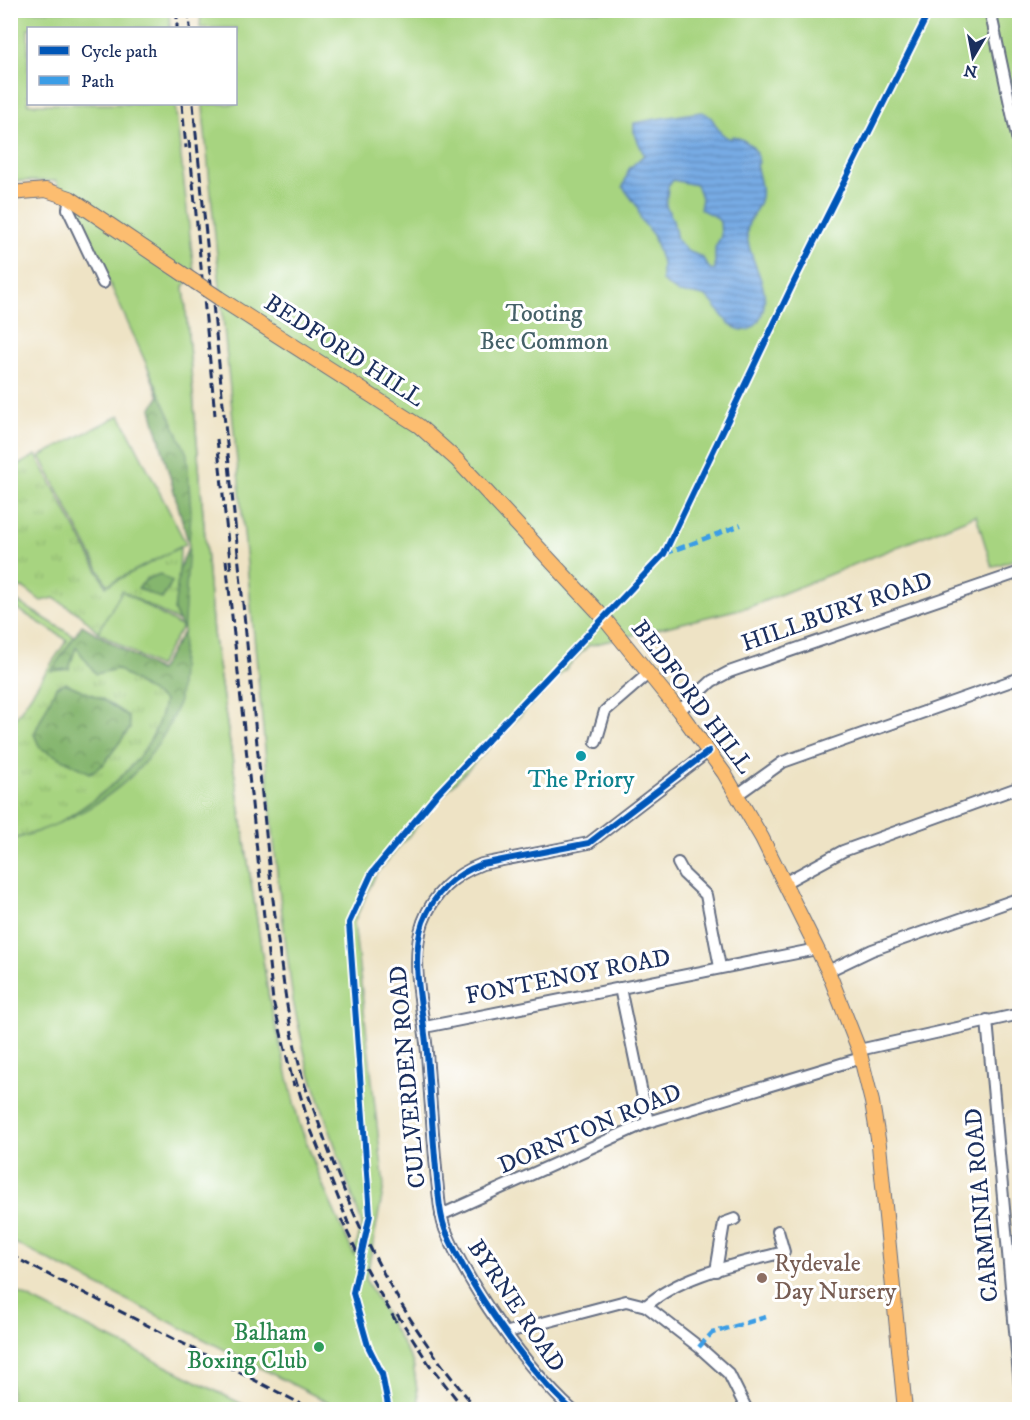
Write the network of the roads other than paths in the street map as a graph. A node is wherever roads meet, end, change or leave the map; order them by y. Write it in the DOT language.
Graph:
graph roads {
  1 [pos="990,10"];
  2 [pos="1020,151"];
  3 [pos="10,193"];
  4 [pos="70,198"];
  5 [pos="103,283"];
  6 [pos="1020,572"];
  7 [pos="649,673"];
  8 [pos="1020,678"];
  9 [pos="679,711"];
  10 [pos="596,742"];
  11 [pos="709,751"];
  12 [pos="1020,787"];
  13 [pos="737,795"];
  14 [pos="678,864"];
  15 [pos="784,883"];
  16 [pos="1020,898"];
  17 [pos="817,949"];
  18 [pos="720,968"];
  19 [pos="828,971"];
  20 [pos="620,988"];
  21 [pos="1020,1014"];
  22 [pos="987,1020"];
  23 [pos="425,1027"];
  24 [pos="860,1054"];
  25 [pos="648,1122"];
  26 [pos="441,1215"];
  27 [pos="735,1219"];
  28 [pos="778,1231"];
  29 [pos="716,1271"];
  30 [pos="646,1306"];
  31 [pos="508,1332"];
  32 [pos="1020,1386"];
  33 [pos="572,1410"];
  34 [pos="747,1410"];
  35 [pos="905,1410"];
  1 -- 2 [label="street"];
  3 -- 4 [label="main road, BEDFORD HILL"];
  4 -- 5 [label="street"];
  4 -- 7 [label="main road, BEDFORD HILL, bridge"];
  6 -- 9 [label="street, HILLBURY ROAD"];
  7 -- 9 [label="main road, BEDFORD HILL"];
  7 -- 10 [label="street"];
  8 -- 13 [label="street"];
  9 -- 11 [label="main road, BEDFORD HILL"];
  11 -- 13 [label="main road, BEDFORD HILL"];
  11 -- 23 [label="street, CULVERDEN ROAD"];
  12 -- 15 [label="street"];
  13 -- 15 [label="main road, BEDFORD HILL"];
  14 -- 18 [label="street"];
  15 -- 17 [label="main road, BEDFORD HILL"];
  16 -- 19 [label="street"];
  17 -- 18 [label="street, FONTENOY ROAD"];
  17 -- 19 [label="main road, BEDFORD HILL"];
  18 -- 20 [label="street, FONTENOY ROAD"];
  19 -- 24 [label="main road, BEDFORD HILL"];
  20 -- 23 [label="street, FONTENOY ROAD"];
  20 -- 25 [label="street"];
  21 -- 22 [label="street, DORNTON ROAD"];
  22 -- 24 [label="street, DORNTON ROAD"];
  22 -- 32 [label="street, CARMINIA ROAD"];
  23 -- 26 [label="street, CULVERDEN ROAD"];
  24 -- 25 [label="street, DORNTON ROAD"];
  24 -- 35 [label="main road, BEDFORD HILL"];
  25 -- 26 [label="street, DORNTON ROAD"];
  26 -- 31 [label="street, BYRNE ROAD"];
  27 -- 29 [label="street"];
  28 -- 29 [label="street"];
  29 -- 30 [label="street"];
  30 -- 31 [label="street"];
  30 -- 34 [label="street"];
  31 -- 33 [label="street, BYRNE ROAD"];
}
